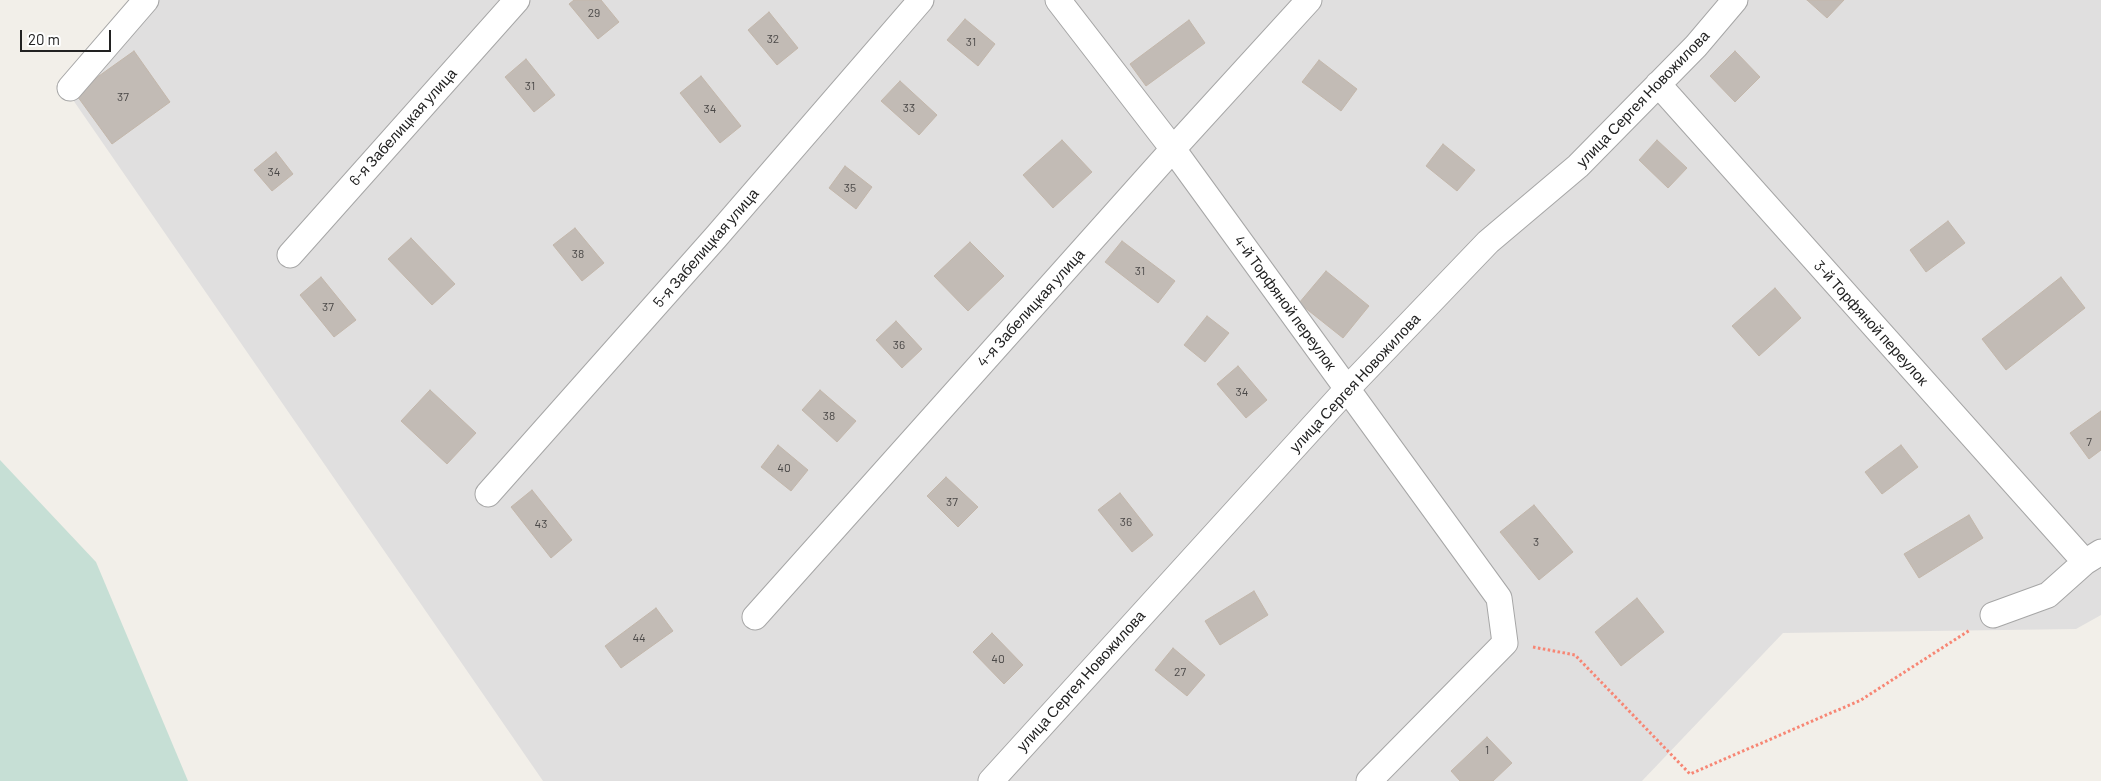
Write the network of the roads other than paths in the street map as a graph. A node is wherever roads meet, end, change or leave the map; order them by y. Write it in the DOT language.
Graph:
graph roads {
  1 [pos="146,0"];
  2 [pos="517,0"];
  3 [pos="921,0"];
  4 [pos="1058,0"];
  5 [pos="1309,0"];
  6 [pos="1735,0"];
  7 [pos="1658,84"];
  8 [pos="70,88"];
  9 [pos="1173,149"];
  10 [pos="290,255"];
  11 [pos="1348,388"];
  12 [pos="488,494"];
  13 [pos="2093,557"];
  14 [pos="1993,615"];
  15 [pos="756,618"];
  16 [pos="991,781"];
  17 [pos="1369,781"];
  1 -- 8 [label="street"];
  2 -- 10 [label="street, 6-я Забелицкая улица"];
  3 -- 12 [label="street, 5-я Забелицкая улица"];
  4 -- 9 [label="street, 4-й Торфяной переулок"];
  5 -- 9 [label="street, 4-я Забелицкая улица"];
  6 -- 7 [label="street, улица Сергея Новожилова"];
  7 -- 11 [label="street, улица Сергея Новожилова"];
  7 -- 13 [label="street, 3-й Торфяной переулок"];
  9 -- 11 [label="street, 4-й Торфяной переулок"];
  9 -- 15 [label="street, 4-я Забелицкая улица"];
  11 -- 16 [label="street, улица Сергея Новожилова"];
  11 -- 17 [label="street, 4-й Торфяной переулок"];
  13 -- 14 [label="street"];
}
